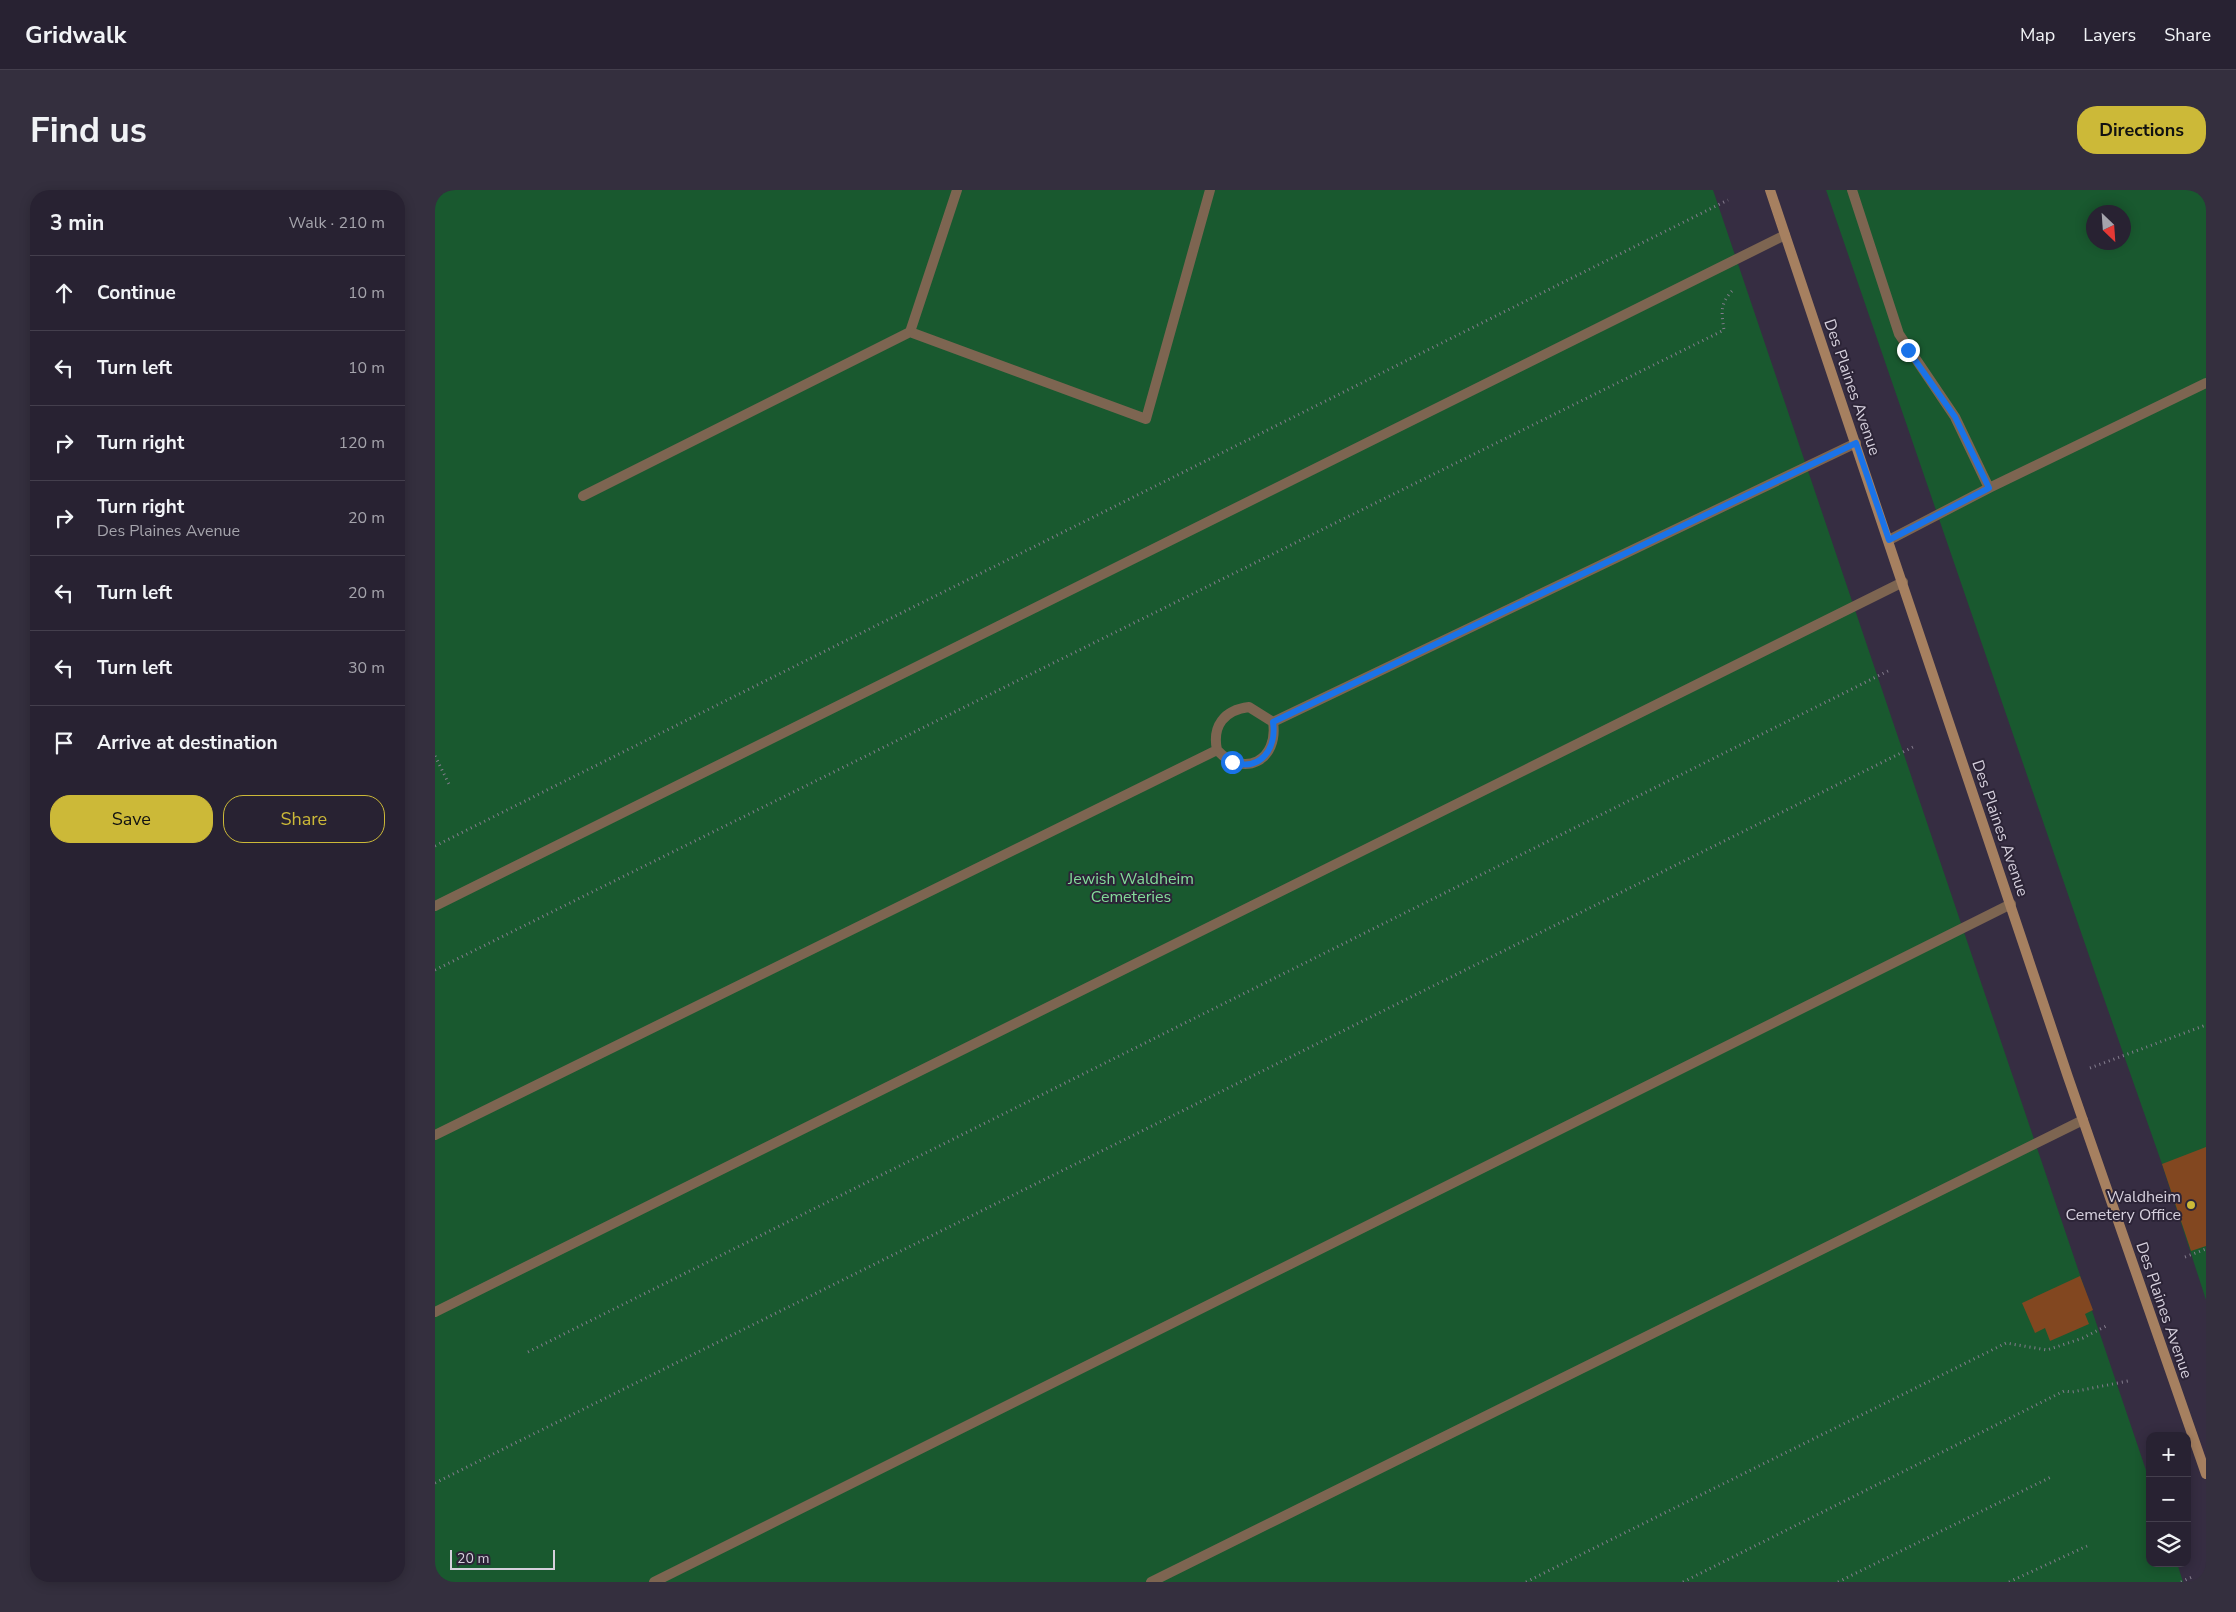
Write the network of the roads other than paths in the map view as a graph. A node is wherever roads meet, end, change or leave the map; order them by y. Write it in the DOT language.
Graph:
graph roads {
  1 [pos="957,190"];
  2 [pos="1209,190"];
  3 [pos="1770,190"];
  4 [pos="1851,190"];
  5 [pos="1785,235"];
  6 [pos="910,332"];
  7 [pos="2206,382"];
  8 [pos="1856,443"];
  9 [pos="1989,488"];
  10 [pos="583,496"];
  11 [pos="1889,540"];
  12 [pos="1903,582"];
  13 [pos="1273,722"];
  14 [pos="1217,750"];
  15 [pos="2011,904"];
  16 [pos="435,906"];
  17 [pos="2083,1120"];
  18 [pos="435,1135"];
  19 [pos="435,1312"];
  20 [pos="2203,1455"];
  21 [pos="2206,1474"];
  22 [pos="654,1582"];
  23 [pos="1151,1582"];
  1 -- 6 [label="lane"];
  2 -- 6 [label="lane"];
  3 -- 5 [label="main road, Des Plaines Avenue"];
  4 -- 9 [label="lane"];
  5 -- 8 [label="main road, Des Plaines Avenue"];
  5 -- 16 [label="lane"];
  6 -- 10 [label="lane"];
  7 -- 9 [label="lane"];
  8 -- 11 [label="main road, Des Plaines Avenue"];
  8 -- 13 [label="lane"];
  9 -- 11 [label="lane"];
  11 -- 12 [label="main road, Des Plaines Avenue"];
  12 -- 15 [label="main road, Des Plaines Avenue"];
  12 -- 19 [label="lane"];
  13 -- 14 [label="lane"];
  13 -- 14 [label="lane"];
  14 -- 18 [label="lane"];
  15 -- 17 [label="main road, Des Plaines Avenue"];
  15 -- 22 [label="lane"];
  17 -- 20 [label="main road, Des Plaines Avenue"];
  17 -- 23 [label="lane"];
  20 -- 21 [label="main road, Des Plaines Avenue"];
}
